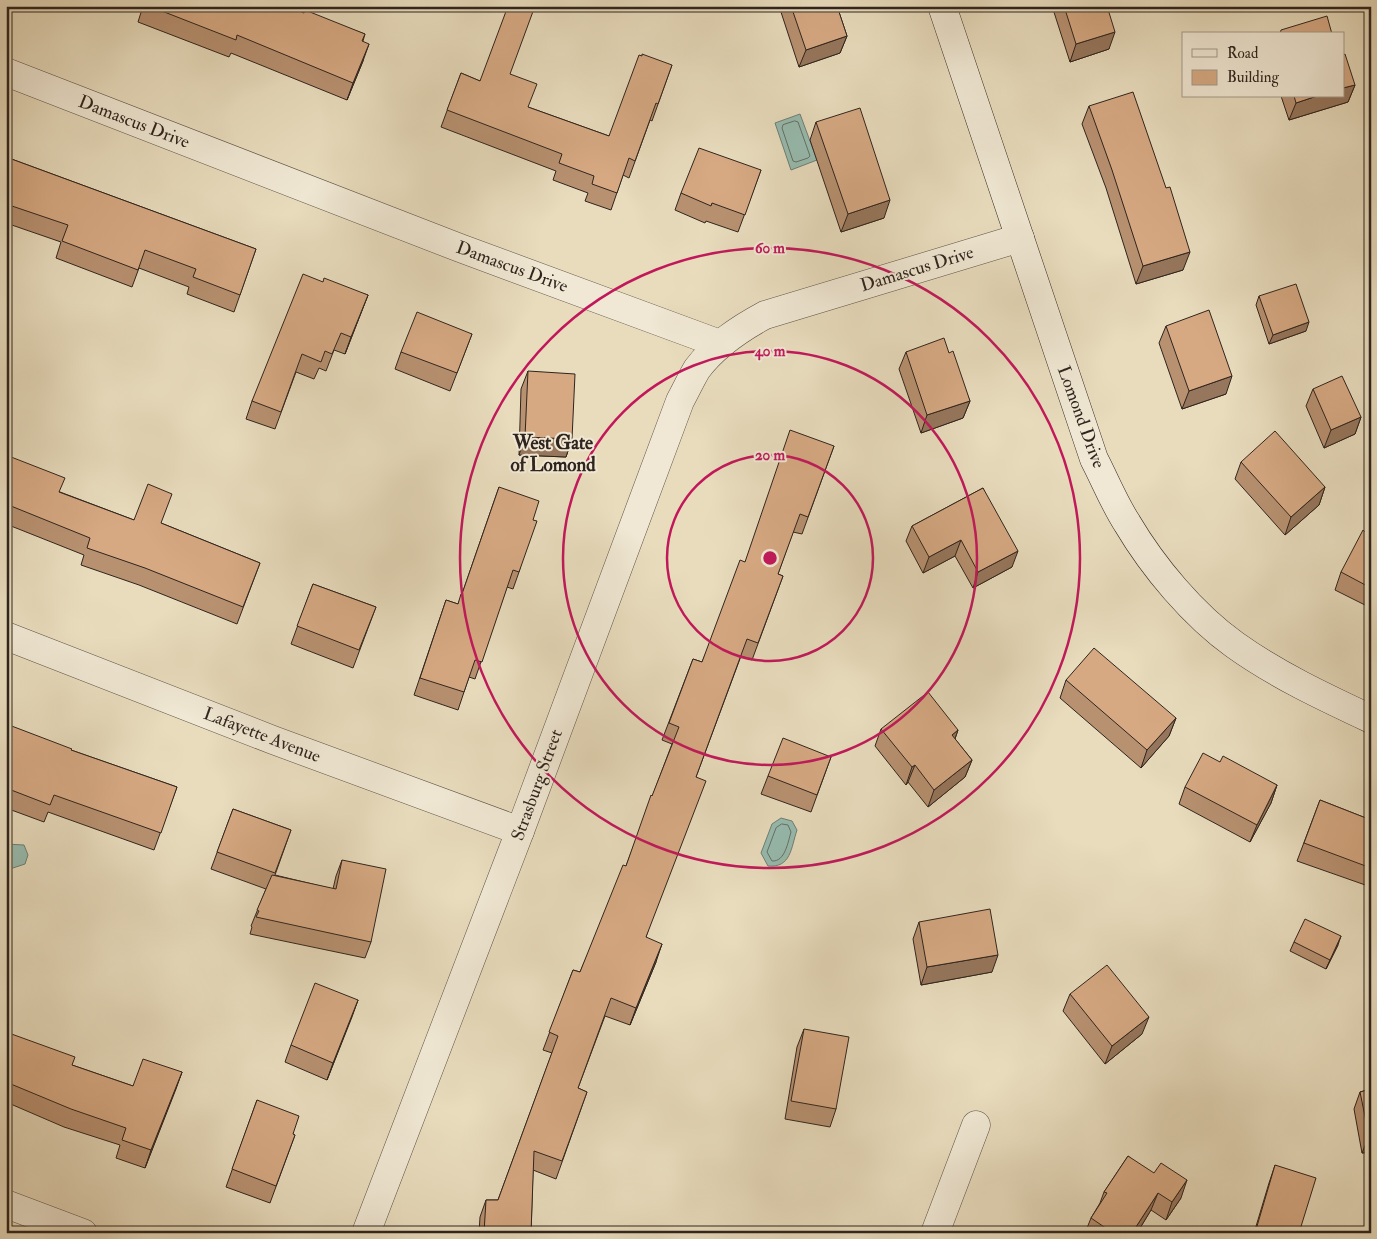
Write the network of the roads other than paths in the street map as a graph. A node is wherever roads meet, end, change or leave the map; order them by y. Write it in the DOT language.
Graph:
graph roads {
  1 [pos="942,6"];
  2 [pos="6,72"];
  3 [pos="1020,238"];
  4 [pos="720,344"];
  5 [pos="6,636"];
  6 [pos="1371,719"];
  7 [pos="520,831"];
  8 [pos="976,1125"];
  9 [pos="6,1204"];
  10 [pos="82,1233"];
  11 [pos="366,1233"];
  12 [pos="935,1233"];
  1 -- 3 [label="street, Lomond Drive"];
  2 -- 4 [label="street, Damascus Drive"];
  3 -- 4 [label="street, Damascus Drive"];
  3 -- 6 [label="street, Lomond Drive"];
  4 -- 7 [label="street, Strasburg Street"];
  5 -- 7 [label="street, Lafayette Avenue"];
  7 -- 11 [label="street, Strasburg Street"];
  8 -- 12 [label="street"];
  9 -- 10 [label="street"];
}
